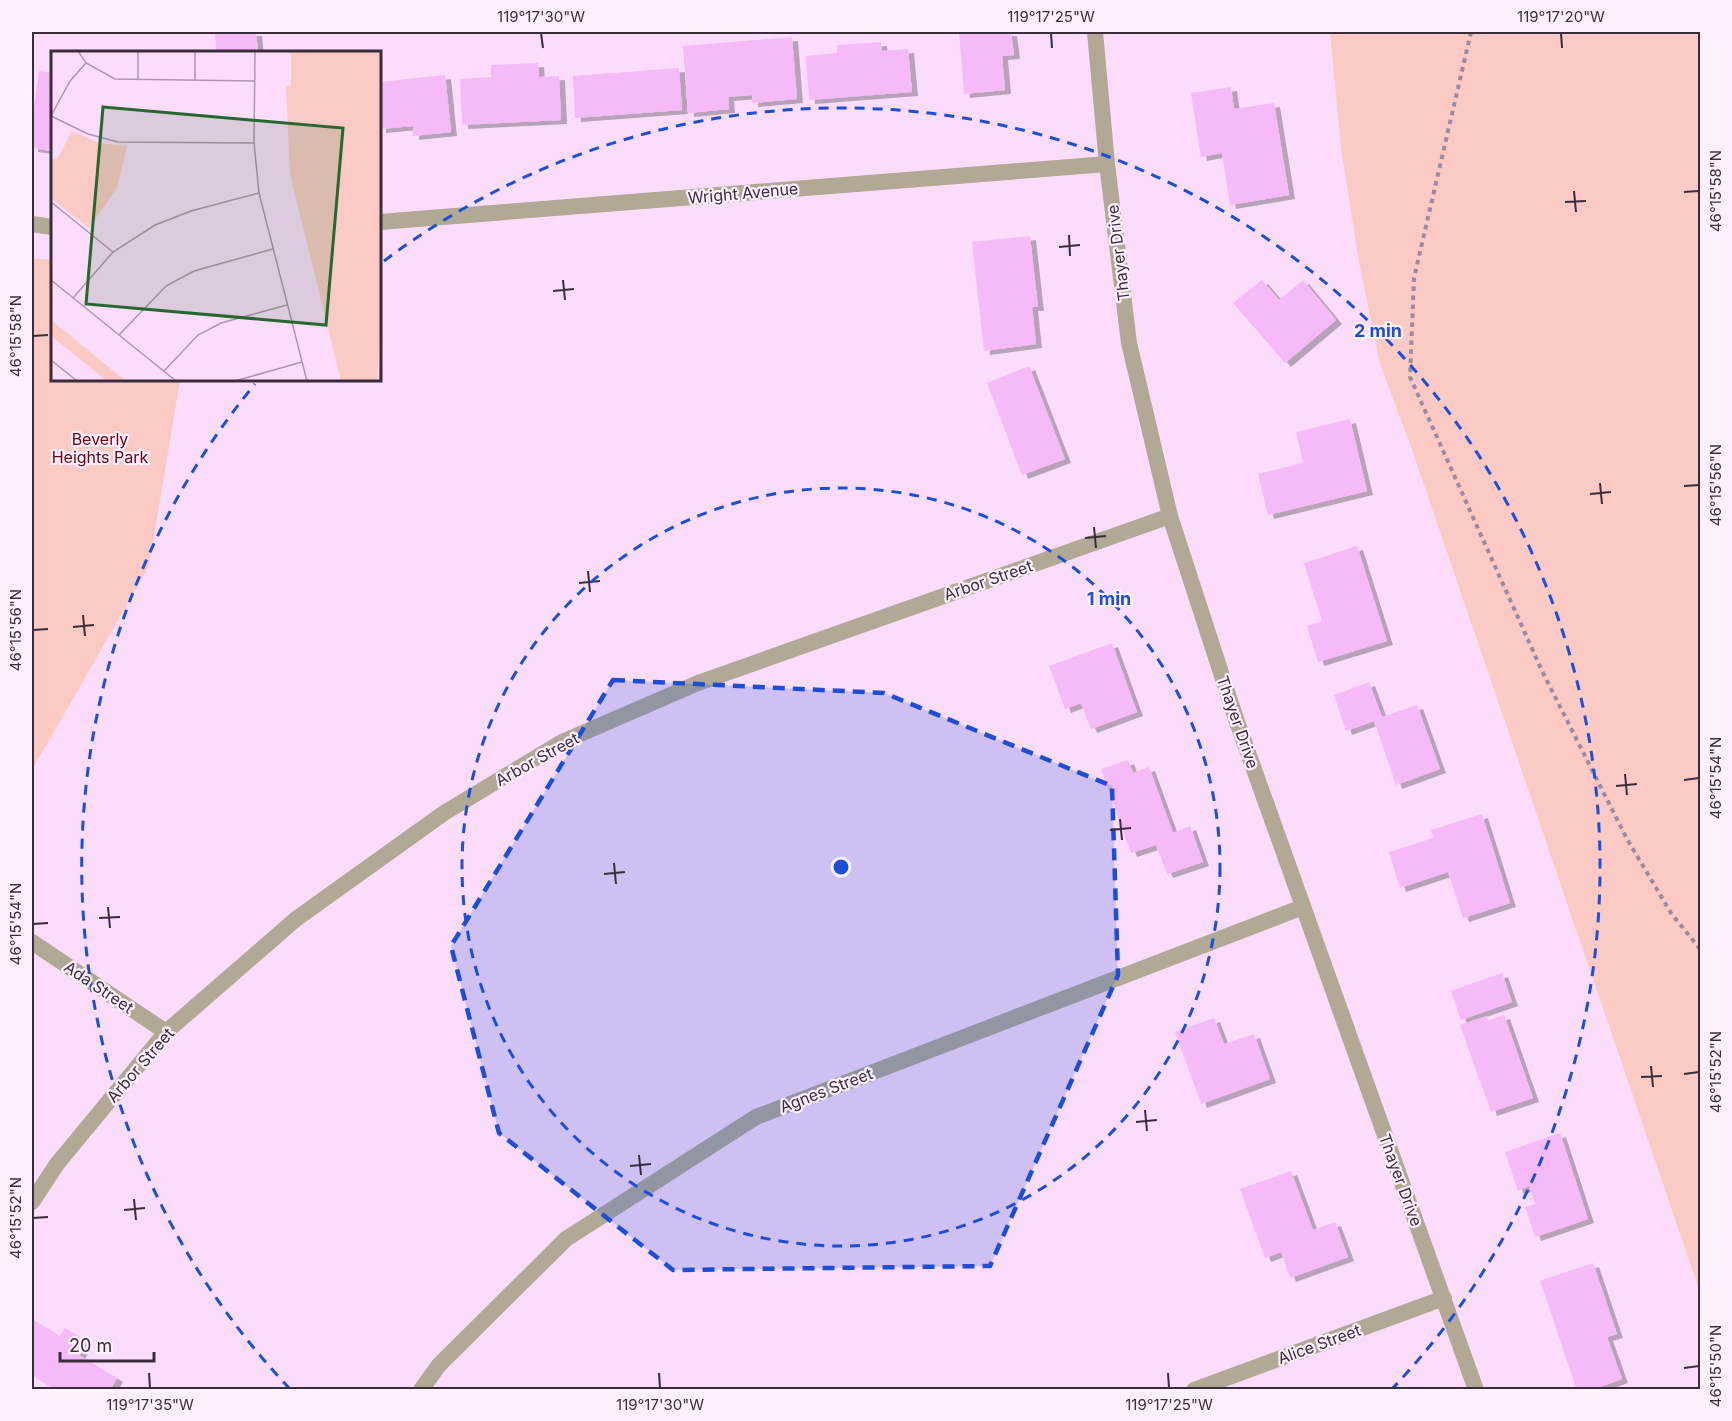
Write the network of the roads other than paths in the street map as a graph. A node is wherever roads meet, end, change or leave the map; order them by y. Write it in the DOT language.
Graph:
graph roads {
  1 [pos="1095,32"];
  2 [pos="1107,164"];
  3 [pos="381,222"];
  4 [pos="32,224"];
  5 [pos="51,227"];
  6 [pos="1170,516"];
  7 [pos="1303,907"];
  8 [pos="32,942"];
  9 [pos="166,1032"];
  10 [pos="32,1202"];
  11 [pos="1444,1298"];
  12 [pos="421,1389"];
  13 [pos="1194,1389"];
  14 [pos="1476,1389"];
  1 -- 2 [label="street, Thayer Drive"];
  2 -- 3 [label="street, Wright Avenue"];
  2 -- 6 [label="street, Thayer Drive"];
  4 -- 5 [label="street"];
  6 -- 7 [label="street, Thayer Drive"];
  6 -- 9 [label="street, Arbor Street"];
  7 -- 11 [label="street, Thayer Drive"];
  7 -- 12 [label="street, Agnes Street"];
  8 -- 9 [label="street, Ada Street"];
  9 -- 10 [label="street, Arbor Street"];
  11 -- 13 [label="street, Alice Street"];
  11 -- 14 [label="street, Thayer Drive"];
}
